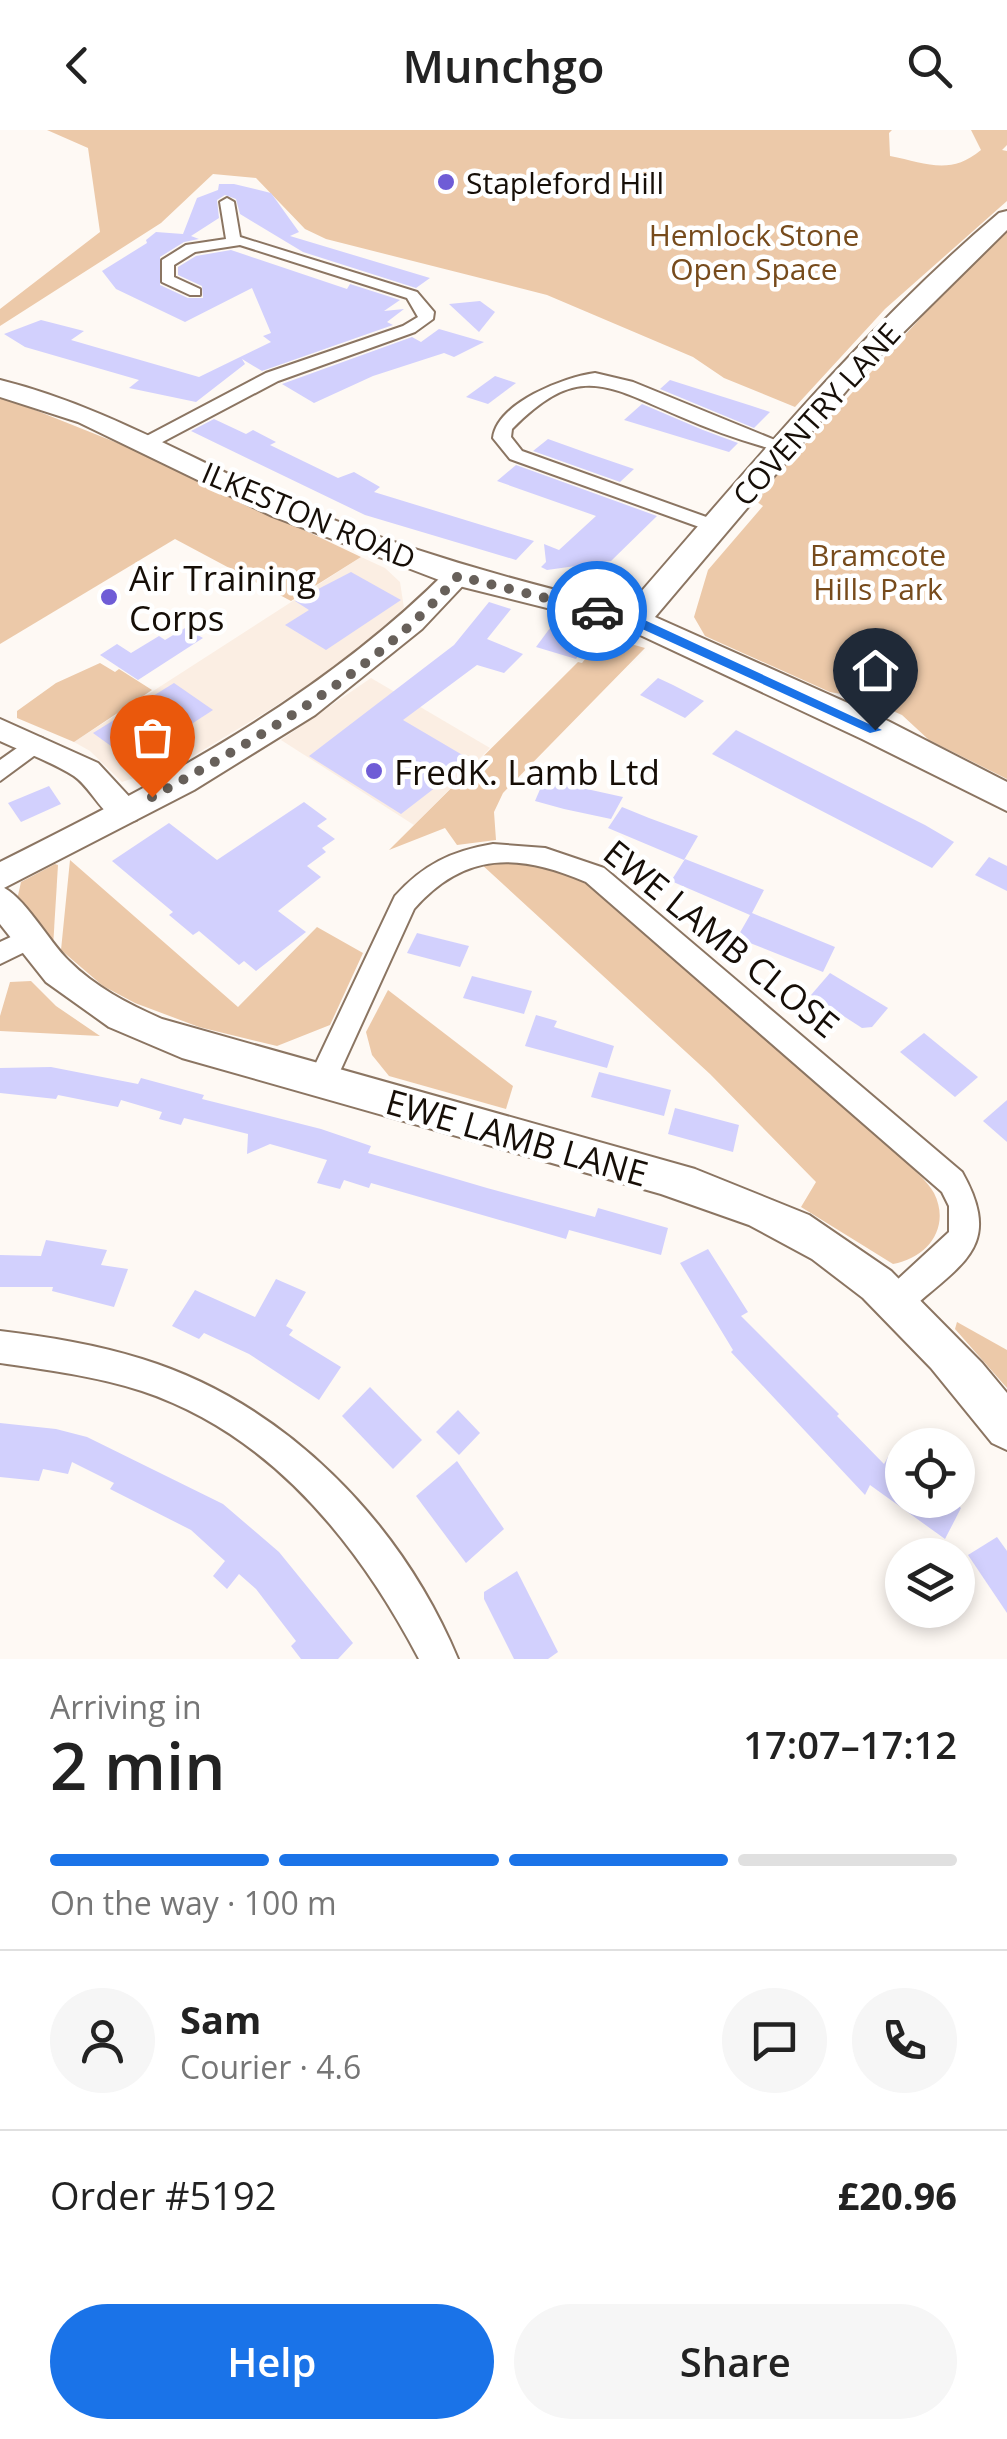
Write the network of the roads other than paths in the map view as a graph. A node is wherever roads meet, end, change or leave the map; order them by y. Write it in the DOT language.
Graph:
graph roads {
  1 [pos="227,200"];
  2 [pos="1007,218"];
  3 [pos="233,241"];
  4 [pos="196,291"];
  5 [pos="0,388"];
  6 [pos="145,444"];
  7 [pos="783,448"];
  8 [pos="716,526"];
  9 [pos="458,576"];
  10 [pos="634,620"];
  11 [pos="0,729"];
  12 [pos="34,744"];
  13 [pos="0,773"];
  14 [pos="1007,798"];
  15 [pos="125,812"];
  16 [pos="0,877"];
  17 [pos="0,899"];
  18 [pos="14,947"];
  19 [pos="321,1082"];
  20 [pos="895,1303"];
  21 [pos="0,1347"];
  22 [pos="1007,1428"];
  23 [pos="439,1659"];
  1 -- 3 [label="street"];
  2 -- 7 [label="main road, COVENTRY LANE"];
  3 -- 4 [label="street"];
  3 -- 6 [label="street"];
  5 -- 6 [label="main road, ILKESTON ROAD"];
  6 -- 9 [label="main road, ILKESTON ROAD"];
  7 -- 8 [label="main road, COVENTRY LANE"];
  7 -- 8 [label="street"];
  8 -- 10 [label="main road, COVENTRY LANE"];
  9 -- 10 [label="main road, ILKESTON ROAD"];
  9 -- 15 [label="main road"];
  10 -- 14 [label="main road, ILKESTON ROAD"];
  11 -- 12 [label="street"];
  12 -- 13 [label="street"];
  12 -- 15 [label="street"];
  15 -- 16 [label="main road"];
  17 -- 18 [label="street, EWE LAMB LANE"];
  18 -- 19 [label="street, EWE LAMB LANE"];
  19 -- 20 [label="street, EWE LAMB LANE"];
  19 -- 20 [label="street, EWE LAMB CLOSE"];
  20 -- 22 [label="street, EWE LAMB LANE"];
  21 -- 23 [label="street"];
}
